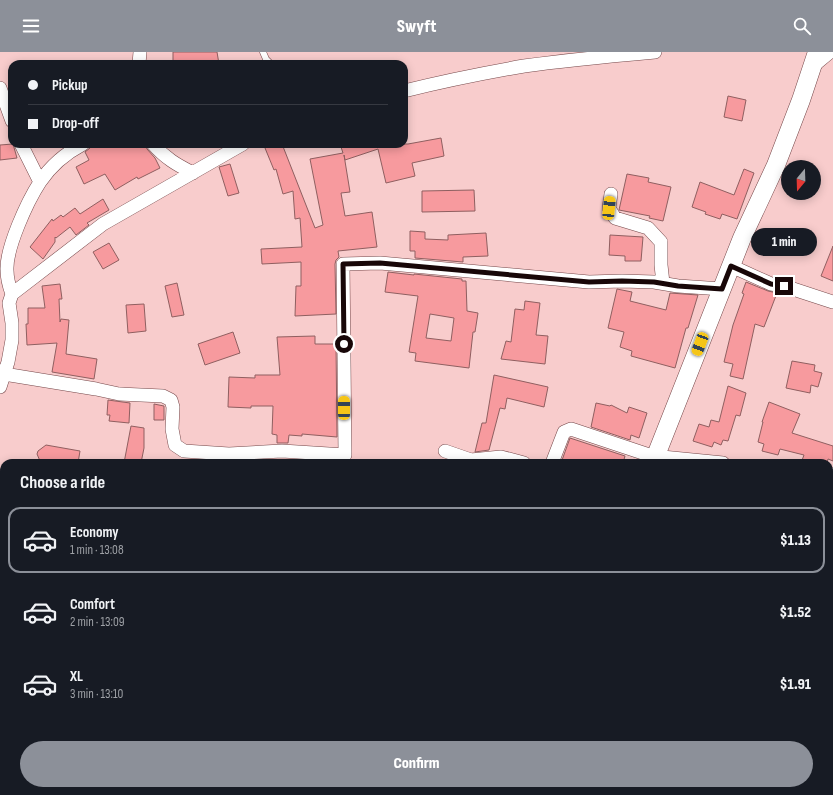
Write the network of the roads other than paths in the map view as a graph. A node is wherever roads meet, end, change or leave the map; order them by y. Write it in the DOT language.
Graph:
graph roads {
  1 [pos="655,52"];
  2 [pos="830,52"];
  3 [pos="595,55"];
  4 [pos="814,60"];
  5 [pos="0,88"];
  6 [pos="408,91"];
  7 [pos="8,110"];
  8 [pos="23,148"];
  9 [pos="75,148"];
  10 [pos="156,148"];
  11 [pos="236,148"];
  12 [pos="193,174"];
  13 [pos="40,182"];
  14 [pos="610,194"];
  15 [pos="731,266"];
  16 [pos="663,283"];
  17 [pos="0,284"];
  18 [pos="722,289"];
  19 [pos="12,294"];
  20 [pos="833,302"];
  21 [pos="2,373"];
  22 [pos="0,387"];
  23 [pos="445,452"];
  24 [pos="468,459"];
  25 [pos="481,459"];
  26 [pos="508,459"];
  27 [pos="554,459"];
  28 [pos="655,459"];
  29 [pos="682,459"];
  1 -- 3 [label="street"];
  2 -- 4 [label="street"];
  3 -- 6 [label="street"];
  4 -- 15 [label="street"];
  5 -- 7 [label="street"];
  8 -- 13 [label="street"];
  9 -- 13 [label="street"];
  10 -- 12 [label="street"];
  11 -- 12 [label="street"];
  12 -- 19 [label="street"];
  13 -- 19 [label="street"];
  14 -- 16 [label="street"];
  15 -- 18 [label="street"];
  15 -- 20 [label="street"];
  16 -- 18 [label="street"];
  16 -- 21 [label="street"];
  17 -- 19 [label="street"];
  18 -- 28 [label="street"];
  19 -- 21 [label="street"];
  21 -- 22 [label="street"];
  23 -- 24 [label="street"];
  25 -- 26 [label="street"];
  27 -- 29 [label="street"];
}
